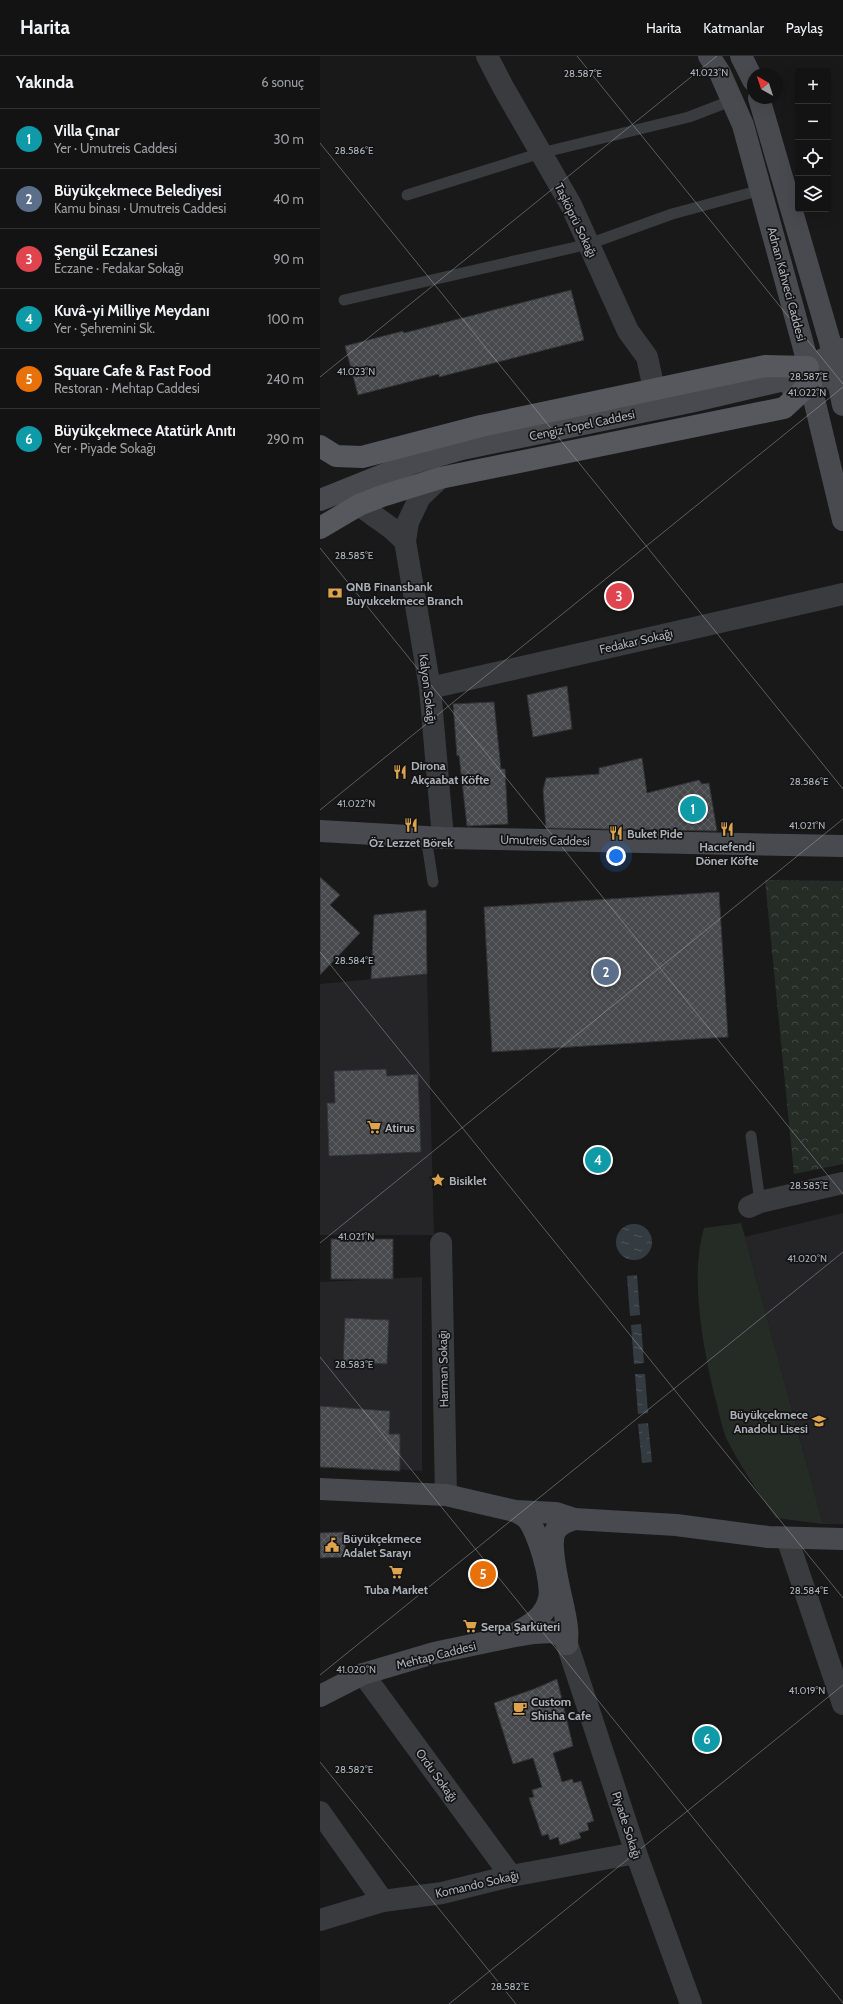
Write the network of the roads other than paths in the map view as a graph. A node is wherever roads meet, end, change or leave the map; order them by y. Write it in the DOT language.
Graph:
graph roads {
  1 [pos="487,56"];
  2 [pos="709,56"];
  3 [pos="741,56"];
  4 [pos="748,56"];
  5 [pos="747,68"];
  6 [pos="751,68"];
  7 [pos="733,100"];
  8 [pos="761,104"];
  9 [pos="541,153"];
  10 [pos="761,190"];
  11 [pos="407,195"];
  12 [pos="589,244"];
  13 [pos="344,300"];
  14 [pos="839,363"];
  15 [pos="810,375"];
  16 [pos="654,389"];
  17 [pos="843,405"];
  18 [pos="320,446"];
  19 [pos="440,478"];
  20 [pos="320,500"];
  21 [pos="359,505"];
  22 [pos="320,512"];
  23 [pos="843,520"];
  24 [pos="320,528"];
  25 [pos="405,541"];
  26 [pos="843,594"];
  27 [pos="430,688"];
  28 [pos="320,832"];
  29 [pos="434,837"];
  30 [pos="843,846"];
  31 [pos="433,882"];
  32 [pos="751,1136"];
  33 [pos="843,1183"];
  34 [pos="754,1204"];
  35 [pos="441,1243"];
  36 [pos="320,1489"];
  37 [pos="446,1495"];
  38 [pos="515,1511"];
  39 [pos="574,1519"];
  40 [pos="787,1538"];
  41 [pos="843,1540"];
  42 [pos="510,1637"];
  43 [pos="567,1644"];
  44 [pos="362,1674"];
  45 [pos="320,1696"];
  46 [pos="843,1704"];
  47 [pos="320,1812"];
  48 [pos="636,1853"];
  49 [pos="511,1876"];
  50 [pos="383,1901"];
  51 [pos="320,1920"];
  52 [pos="691,2004"];
  1 -- 9 [label="street, Taşköprü Sokağı"];
  2 -- 7 [label="main road, Adnan Kahveci Caddesi"];
  3 -- 5 [label="main road"];
  4 -- 6 [label="street"];
  7 -- 9 [label="lane"];
  7 -- 10 [label="main road, Adnan Kahveci Caddesi"];
  8 -- 14 [label="main road, Adnan Kahveci Caddesi"];
  9 -- 11 [label="lane"];
  9 -- 12 [label="street, Taşköprü Sokağı"];
  10 -- 12 [label="lane"];
  10 -- 15 [label="main road, Adnan Kahveci Caddesi"];
  12 -- 13 [label="lane"];
  12 -- 16 [label="street, Taşköprü Sokağı"];
  14 -- 15 [label="main road, Cengiz Topel Caddesi"];
  14 -- 17 [label="main road, Adnan Kahveci Caddesi"];
  15 -- 16 [label="main road"];
  15 -- 19 [label="main road"];
  15 -- 20 [label="main road, Cengiz Topel Caddesi"];
  15 -- 22 [label="main road, Cengiz Topel Caddesi"];
  15 -- 23 [label="main road, Adnan Kahveci Caddesi"];
  16 -- 18 [label="main road"];
  19 -- 21 [label="main road"];
  19 -- 25 [label="street, Kalyon Sokağı"];
  21 -- 24 [label="main road"];
  21 -- 25 [label="street"];
  25 -- 27 [label="street, Kalyon Sokağı"];
  26 -- 27 [label="street, Fedakar Sokağı"];
  27 -- 29 [label="street, Kalyon Sokağı"];
  28 -- 29 [label="main road, Umutreis Caddesi"];
  29 -- 30 [label="main road, Umutreis Caddesi"];
  29 -- 31 [label="lane"];
  32 -- 34 [label="lane"];
  33 -- 34 [label="street"];
  35 -- 37 [label="street, Harman Sokağı"];
  36 -- 37 [label="main road"];
  37 -- 38 [label="main road"];
  38 -- 39 [label="main road"];
  38 -- 42 [label="main road, Mehtap Caddesi"];
  39 -- 40 [label="main road"];
  39 -- 43 [label="main road"];
  40 -- 41 [label="main road"];
  40 -- 46 [label="street"];
  42 -- 43 [label="main road, Mehtap Caddesi"];
  42 -- 44 [label="main road, Mehtap Caddesi"];
  43 -- 48 [label="street, Piyade Sokağı"];
  44 -- 45 [label="main road, Mehtap Caddesi"];
  44 -- 49 [label="street, Ordu Sokağı"];
  47 -- 50 [label="street"];
  48 -- 49 [label="street, Komando Sokağı"];
  48 -- 52 [label="street, Piyade Sokağı"];
  49 -- 50 [label="street, Komando Sokağı"];
  50 -- 51 [label="street, Komando Sokağı"];
}
